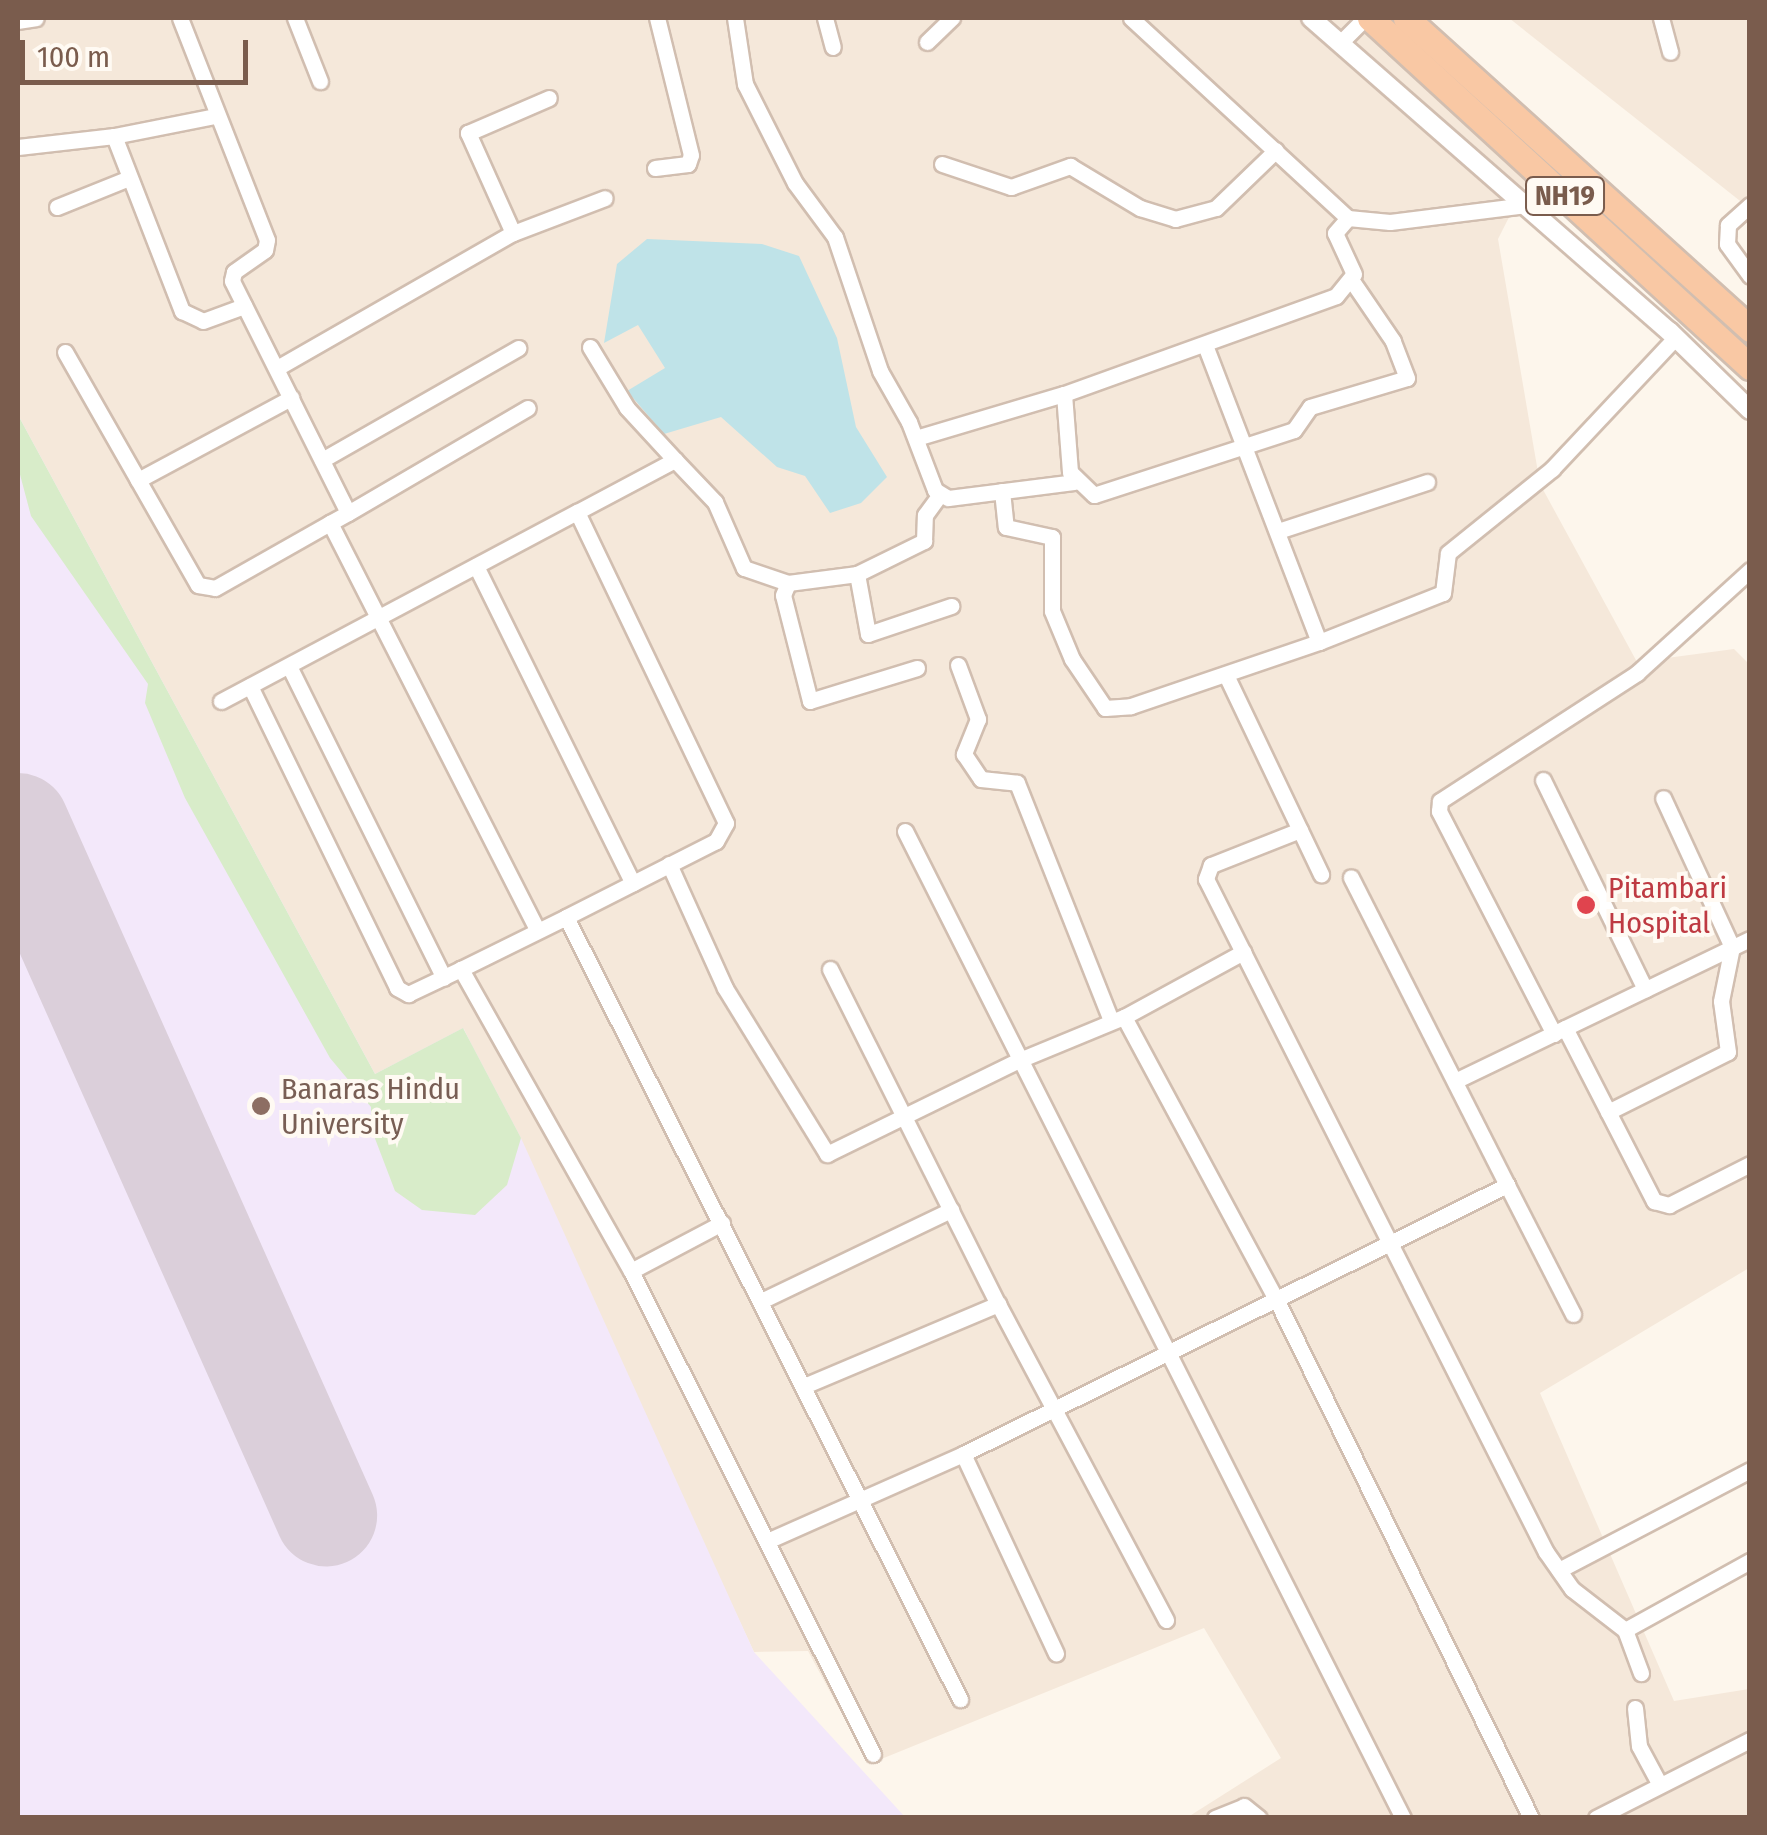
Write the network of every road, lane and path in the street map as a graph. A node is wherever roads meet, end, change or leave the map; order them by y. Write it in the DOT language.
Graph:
graph roads {
  1 [pos="36,18"];
  2 [pos="180,18"];
  3 [pos="296,18"];
  4 [pos="657,18"];
  5 [pos="735,18"];
  6 [pos="825,18"];
  7 [pos="952,18"];
  8 [pos="1131,18"];
  9 [pos="1311,18"];
  10 [pos="1406,18"];
  11 [pos="1661,18"];
  12 [pos="1372,20"];
  13 [pos="18,21"];
  14 [pos="927,42"];
  15 [pos="1341,42"];
  16 [pos="834,46"];
  17 [pos="1670,52"];
  18 [pos="320,81"];
  19 [pos="548,98"];
  20 [pos="215,116"];
  21 [pos="114,136"];
  22 [pos="18,146"];
  23 [pos="1276,150"];
  24 [pos="942,164"];
  25 [pos="655,168"];
  26 [pos="129,178"];
  27 [pos="605,198"];
  28 [pos="1526,205"];
  29 [pos="1750,205"];
  30 [pos="57,206"];
  31 [pos="1348,218"];
  32 [pos="513,233"];
  33 [pos="1750,276"];
  34 [pos="1352,281"];
  35 [pos="244,306"];
  36 [pos="1750,329"];
  37 [pos="1676,338"];
  38 [pos="1204,346"];
  39 [pos="590,347"];
  40 [pos="518,348"];
  41 [pos="65,352"];
  42 [pos="1750,366"];
  43 [pos="277,368"];
  44 [pos="1064,394"];
  45 [pos="292,398"];
  46 [pos="528,408"];
  47 [pos="1750,410"];
  48 [pos="916,438"];
  49 [pos="1243,443"];
  50 [pos="322,460"];
  51 [pos="675,460"];
  52 [pos="138,480"];
  53 [pos="1074,482"];
  54 [pos="1427,482"];
  55 [pos="1002,491"];
  56 [pos="939,496"];
  57 [pos="577,512"];
  58 [pos="348,513"];
  59 [pos="330,523"];
  60 [pos="1278,531"];
  61 [pos="476,566"];
  62 [pos="1750,570"];
  63 [pos="856,574"];
  64 [pos="788,583"];
  65 [pos="951,606"];
  66 [pos="379,620"];
  67 [pos="1319,642"];
  68 [pos="289,666"];
  69 [pos="958,666"];
  70 [pos="917,668"];
  71 [pos="1226,675"];
  72 [pos="250,686"];
  73 [pos="221,701"];
  74 [pos="1543,780"];
  75 [pos="1663,798"];
  76 [pos="1300,830"];
  77 [pos="905,831"];
  78 [pos="669,864"];
  79 [pos="1321,874"];
  80 [pos="1351,878"];
  81 [pos="633,883"];
  82 [pos="566,917"];
  83 [pos="537,929"];
  84 [pos="1750,939"];
  85 [pos="1732,947"];
  86 [pos="1243,952"];
  87 [pos="830,969"];
  88 [pos="462,970"];
  89 [pos="444,978"];
  90 [pos="1645,989"];
  91 [pos="1117,1019"];
  92 [pos="1559,1031"];
  93 [pos="1017,1060"];
  94 [pos="1457,1080"];
  95 [pos="1608,1112"];
  96 [pos="905,1118"];
  97 [pos="1750,1164"];
  98 [pos="1507,1185"];
  99 [pos="951,1210"];
  100 [pos="722,1224"];
  101 [pos="1390,1245"];
  102 [pos="632,1270"];
  103 [pos="1276,1299"];
  104 [pos="761,1301"];
  105 [pos="998,1304"];
  106 [pos="1574,1314"];
  107 [pos="1172,1351"];
  108 [pos="804,1386"];
  109 [pos="1056,1408"];
  110 [pos="963,1454"];
  111 [pos="1749,1473"];
  112 [pos="858,1500"];
  113 [pos="767,1541"];
  114 [pos="1750,1561"];
  115 [pos="1559,1570"];
  116 [pos="1166,1620"];
  117 [pos="1625,1630"];
  118 [pos="1056,1653"];
  119 [pos="1641,1674"];
  120 [pos="960,1699"];
  121 [pos="1635,1708"];
  122 [pos="1750,1740"];
  123 [pos="873,1754"];
  124 [pos="1660,1785"];
  125 [pos="1216,1818"];
  126 [pos="1259,1818"];
  127 [pos="1403,1818"];
  128 [pos="1531,1818"];
  129 [pos="1596,1818"];
  1 -- 13 [label="street"];
  2 -- 20 [label="street"];
  3 -- 18 [label="street"];
  4 -- 25 [label="street"];
  5 -- 48 [label="street"];
  6 -- 16 [label="street"];
  7 -- 14 [label="street"];
  8 -- 23 [label="street"];
  9 -- 15 [label="street"];
  10 -- 36 [label="highway, NH19"];
  11 -- 17 [label="street"];
  12 -- 15 [label="street"];
  12 -- 42 [label="highway, NH19"];
  15 -- 28 [label="street"];
  19 -- 32 [label="street"];
  20 -- 21 [label="street"];
  20 -- 35 [label="street"];
  21 -- 22 [label="street"];
  21 -- 26 [label="street"];
  23 -- 24 [label="street"];
  23 -- 31 [label="street"];
  26 -- 30 [label="street"];
  26 -- 35 [label="street"];
  27 -- 32 [label="street"];
  28 -- 31 [label="street"];
  28 -- 37 [label="street"];
  29 -- 33 [label="street"];
  31 -- 34 [label="street"];
  32 -- 43 [label="street"];
  34 -- 38 [label="street"];
  34 -- 49 [label="street"];
  35 -- 43 [label="street"];
  37 -- 47 [label="street"];
  37 -- 67 [label="street"];
  38 -- 44 [label="street"];
  38 -- 49 [label="street"];
  39 -- 51 [label="street"];
  40 -- 50 [label="street"];
  41 -- 52 [label="street"];
  43 -- 45 [label="street"];
  44 -- 48 [label="street"];
  44 -- 53 [label="street"];
  45 -- 50 [label="street"];
  45 -- 52 [label="street"];
  46 -- 58 [label="street"];
  48 -- 56 [label="street"];
  49 -- 53 [label="street"];
  49 -- 60 [label="street"];
  50 -- 58 [label="street"];
  51 -- 57 [label="street"];
  51 -- 64 [label="street"];
  52 -- 59 [label="street"];
  53 -- 55 [label="street"];
  54 -- 60 [label="street"];
  55 -- 56 [label="street"];
  55 -- 71 [label="street"];
  56 -- 63 [label="street"];
  57 -- 61 [label="street"];
  57 -- 78 [label="street"];
  58 -- 59 [label="street"];
  59 -- 66 [label="street"];
  60 -- 67 [label="street"];
  61 -- 66 [label="street"];
  61 -- 81 [label="street"];
  62 -- 92 [label="street"];
  63 -- 64 [label="street"];
  63 -- 65 [label="street"];
  64 -- 70 [label="street"];
  66 -- 68 [label="street"];
  66 -- 83 [label="street"];
  67 -- 71 [label="street"];
  68 -- 72 [label="street"];
  68 -- 89 [label="street"];
  69 -- 91 [label="street"];
  71 -- 76 [label="street"];
  72 -- 73 [label="street"];
  72 -- 89 [label="street"];
  74 -- 90 [label="street"];
  75 -- 85 [label="street"];
  76 -- 79 [label="street"];
  76 -- 86 [label="street"];
  77 -- 93 [label="street"];
  78 -- 81 [label="street"];
  78 -- 96 [label="street"];
  80 -- 94 [label="street"];
  81 -- 82 [label="street"];
  82 -- 83 [label="street"];
  82 -- 100 [label="street"];
  83 -- 88 [label="street"];
  84 -- 85 [label="street"];
  85 -- 90 [label="street"];
  85 -- 95 [label="street"];
  86 -- 91 [label="street"];
  86 -- 101 [label="street"];
  87 -- 96 [label="street"];
  88 -- 89 [label="street"];
  88 -- 102 [label="street"];
  90 -- 92 [label="street"];
  91 -- 93 [label="street"];
  91 -- 103 [label="street"];
  92 -- 94 [label="street"];
  92 -- 95 [label="street"];
  93 -- 96 [label="street"];
  93 -- 107 [label="street"];
  94 -- 98 [label="street"];
  95 -- 97 [label="street"];
  96 -- 99 [label="street"];
  98 -- 101 [label="street"];
  98 -- 106 [label="street"];
  99 -- 104 [label="street"];
  99 -- 105 [label="street"];
  100 -- 102 [label="street"];
  100 -- 104 [label="street"];
  101 -- 103 [label="street"];
  101 -- 115 [label="street"];
  102 -- 113 [label="street"];
  103 -- 107 [label="street"];
  103 -- 128 [label="street"];
  104 -- 108 [label="street"];
  105 -- 108 [label="street"];
  105 -- 109 [label="street"];
  107 -- 109 [label="street"];
  107 -- 127 [label="street"];
  108 -- 112 [label="street"];
  109 -- 110 [label="street"];
  109 -- 116 [label="street"];
  110 -- 112 [label="street"];
  110 -- 118 [label="street"];
  111 -- 115 [label="street"];
  112 -- 113 [label="street"];
  112 -- 120 [label="street"];
  113 -- 123 [label="street"];
  114 -- 117 [label="street"];
  115 -- 117 [label="street"];
  117 -- 119 [label="street"];
  121 -- 124 [label="street"];
  122 -- 124 [label="street"];
  124 -- 129 [label="street"];
  125 -- 126 [label="street"];
}
